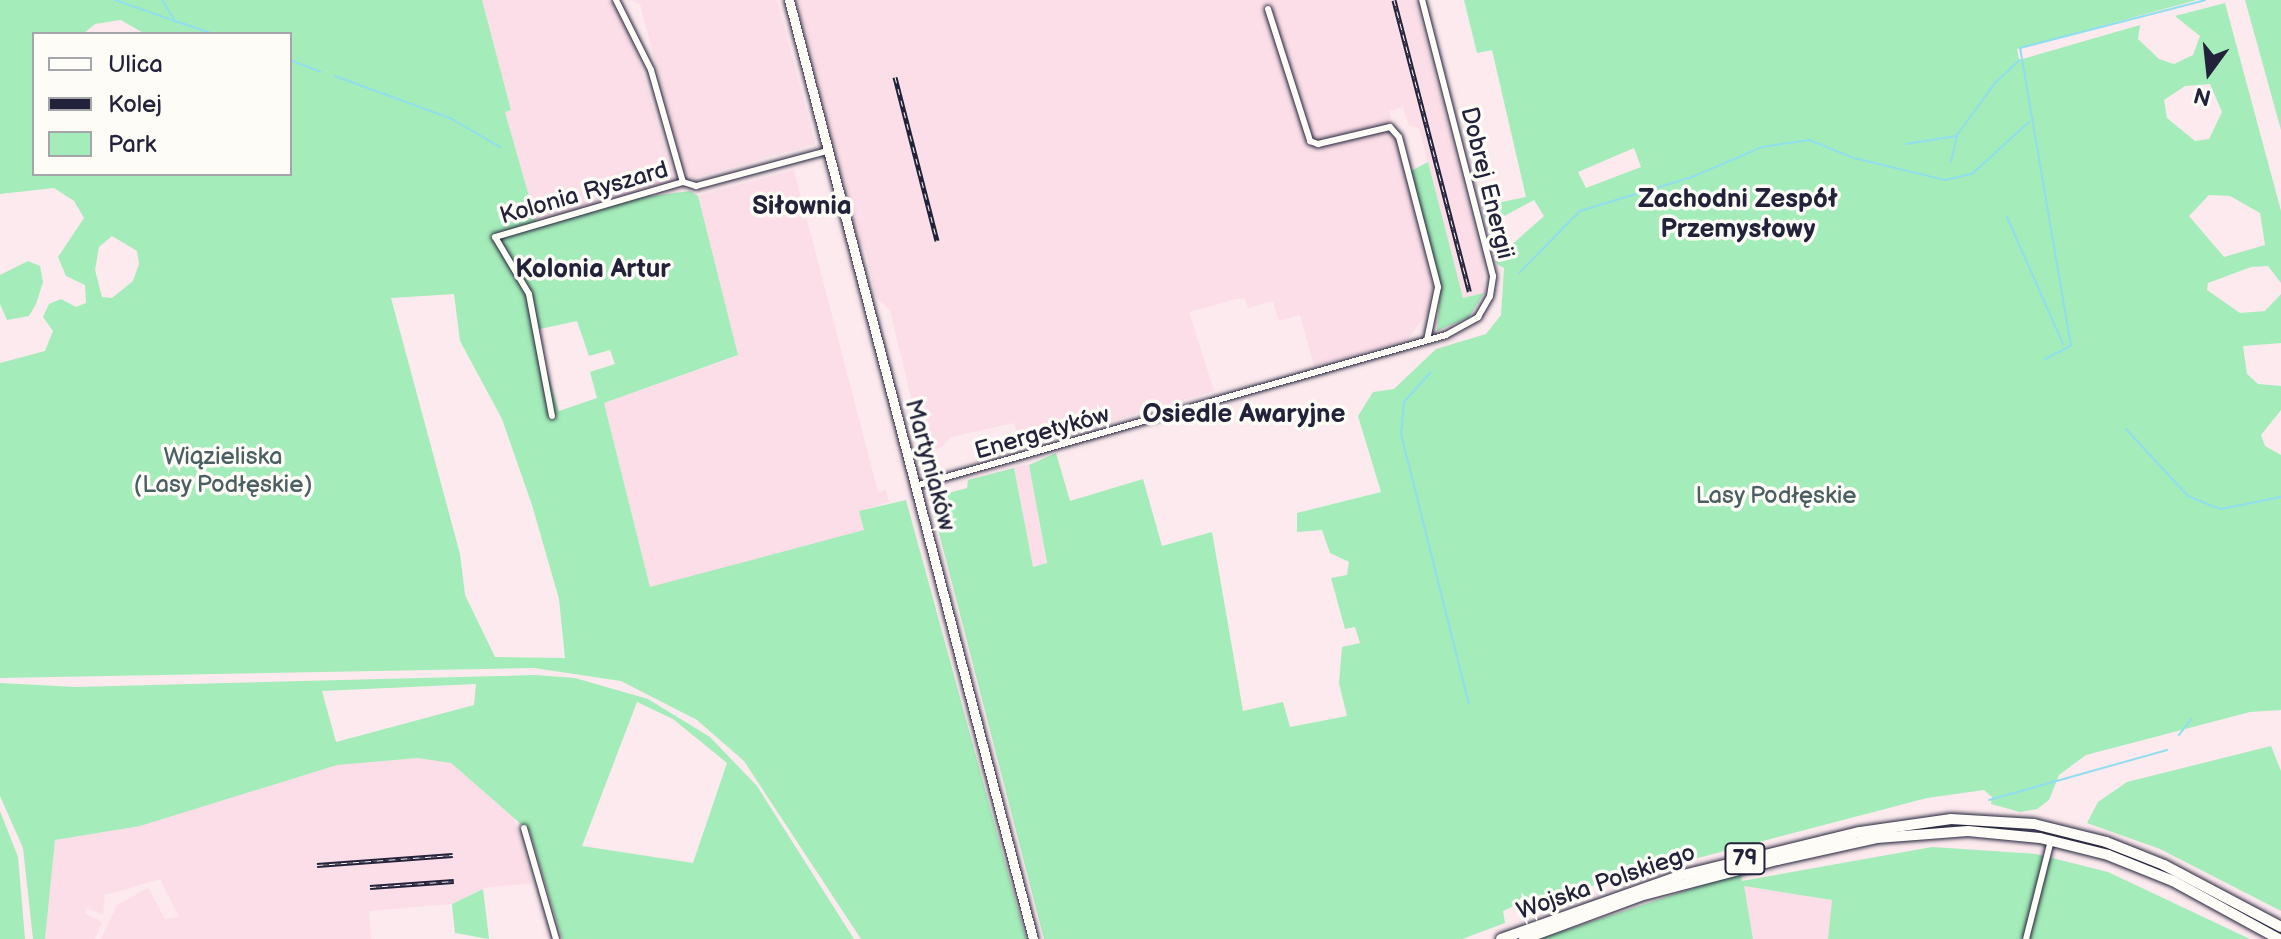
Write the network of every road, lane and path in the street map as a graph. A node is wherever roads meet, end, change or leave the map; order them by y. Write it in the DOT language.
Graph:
graph roads {
  1 [pos="616,0"];
  2 [pos="789,0"];
  3 [pos="1422,0"];
  4 [pos="1268,9"];
  5 [pos="827,151"];
  6 [pos="683,182"];
  7 [pos="1427,340"];
  8 [pos="1271,386"];
  9 [pos="552,416"];
  10 [pos="915,486"];
  11 [pos="524,828"];
  12 [pos="2054,828"];
  13 [pos="2051,840"];
  14 [pos="2281,927"];
  15 [pos="556,939"];
  16 [pos="1033,939"];
  17 [pos="1501,939"];
  18 [pos="1524,939"];
  19 [pos="2026,939"];
  20 [pos="2279,939"];
  1 -- 6 [label="street"];
  2 -- 5 [label="main road, Martyniaków"];
  3 -- 7 [label="street, Dobrej Energii"];
  4 -- 7 [label="street"];
  5 -- 6 [label="street"];
  5 -- 10 [label="main road, Martyniaków"];
  6 -- 9 [label="street, Kolonia Ryszard"];
  7 -- 8 [label="street, Dobrej Energii"];
  8 -- 10 [label="street, Energetyków"];
  10 -- 16 [label="main road, Martyniaków"];
  11 -- 15 [label="street"];
  12 -- 13 [label="main road"];
  12 -- 14 [label="main road, 79"];
  12 -- 17 [label="main road, Wojska Polskiego / 79"];
  13 -- 18 [label="main road, Wojska Polskiego / 79"];
  13 -- 19 [label="street"];
  13 -- 20 [label="main road, 79"];
}
